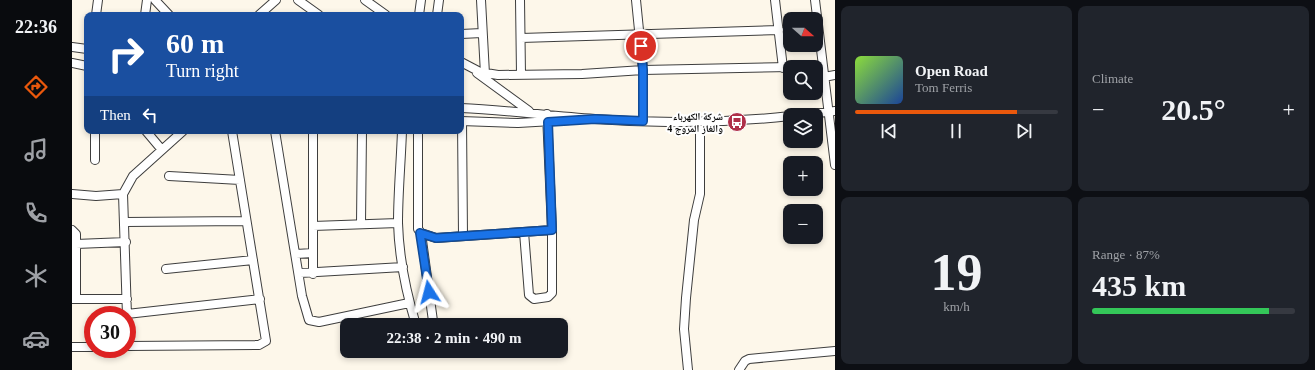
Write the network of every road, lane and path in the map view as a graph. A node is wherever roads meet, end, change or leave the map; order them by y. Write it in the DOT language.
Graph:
graph roads {
  1 [pos="98,0"];
  2 [pos="147,0"];
  3 [pos="155,0"];
  4 [pos="276,0"];
  5 [pos="298,0"];
  6 [pos="365,0"];
  7 [pos="421,0"];
  8 [pos="439,0"];
  9 [pos="481,0"];
  10 [pos="520,0"];
  11 [pos="636,0"];
  12 [pos="775,0"];
  13 [pos="815,0"];
  14 [pos="96,12"];
  15 [pos="145,12"];
  16 [pos="166,12"];
  17 [pos="262,12"];
  18 [pos="315,12"];
  19 [pos="382,12"];
  20 [pos="419,12"];
  21 [pos="437,12"];
  22 [pos="779,30"];
  23 [pos="482,33"];
  24 [pos="640,33"];
  25 [pos="464,34"];
  26 [pos="521,38"];
  27 [pos="72,47"];
  28 [pos="84,49"];
  29 [pos="785,60"];
  30 [pos="821,60"];
  31 [pos="72,63"];
  32 [pos="464,64"];
  33 [pos="84,65"];
  34 [pos="783,67"];
  35 [pos="472,69"];
  36 [pos="643,70"];
  37 [pos="823,72"];
  38 [pos="485,74"];
  39 [pos="521,74"];
  40 [pos="835,75"];
  41 [pos="824,77"];
  42 [pos="464,108"];
  43 [pos="831,111"];
  44 [pos="530,112"];
  45 [pos="783,117"];
  46 [pos="547,118"];
  47 [pos="464,121"];
  48 [pos="643,121"];
  49 [pos="700,123"];
  50 [pos="94,134"];
  51 [pos="149,134"];
  52 [pos="180,134"];
  53 [pos="232,134"];
  54 [pos="276,134"];
  55 [pos="313,134"];
  56 [pos="362,134"];
  57 [pos="402,134"];
  58 [pos="418,134"];
  59 [pos="462,134"];
  60 [pos="162,150"];
  61 [pos="96,160"];
  62 [pos="835,164"];
  63 [pos="169,176"];
  64 [pos="240,180"];
  65 [pos="72,194"];
  66 [pos="123,194"];
  67 [pos="246,221"];
  68 [pos="125,222"];
  69 [pos="398,223"];
  70 [pos="361,224"];
  71 [pos="313,226"];
  72 [pos="72,230"];
  73 [pos="552,230"];
  74 [pos="524,232"];
  75 [pos="420,233"];
  76 [pos="463,236"];
  77 [pos="126,242"];
  78 [pos="76,244"];
  79 [pos="313,253"];
  80 [pos="296,254"];
  81 [pos="253,260"];
  82 [pos="403,267"];
  83 [pos="166,269"];
  84 [pos="300,273"];
  85 [pos="313,274"];
  86 [pos="74,299"];
  87 [pos="127,299"];
  88 [pos="260,299"];
  89 [pos="409,303"];
  90 [pos="127,306"];
  91 [pos="136,313"];
  92 [pos="414,318"];
  93 [pos="434,318"];
  94 [pos="136,346"];
  95 [pos="72,347"];
  96 [pos="84,347"];
  97 [pos="835,351"];
  98 [pos="688,370"];
  99 [pos="739,370"];
  1 -- 14 [label="street"];
  2 -- 15 [label="street"];
  3 -- 16 [label="street"];
  4 -- 17 [label="street"];
  5 -- 18 [label="street"];
  6 -- 19 [label="street"];
  7 -- 20 [label="street"];
  8 -- 21 [label="street"];
  9 -- 23 [label="street"];
  10 -- 26 [label="street"];
  11 -- 24 [label="street"];
  12 -- 22 [label="street"];
  13 -- 30 [label="street"];
  22 -- 24 [label="street"];
  22 -- 29 [label="street"];
  23 -- 25 [label="street"];
  23 -- 38 [label="street"];
  24 -- 26 [label="street"];
  24 -- 36 [label="street"];
  26 -- 39 [label="street"];
  27 -- 28 [label="street"];
  31 -- 33 [label="street"];
  32 -- 35 [label="street"];
  34 -- 36 [label="street"];
  35 -- 38 [label="street"];
  35 -- 44 [label="street"];
  36 -- 39 [label="street"];
  36 -- 48 [label="street"];
  37 -- 41 [label="street"];
  38 -- 39 [label="street"];
  40 -- 41 [label="street"];
  41 -- 43 [label="street"];
  42 -- 44 [label="street"];
  43 -- 62 [label="street"];
  44 -- 46 [label="street"];
  45 -- 49 [label="street"];
  46 -- 47 [label="street"];
  46 -- 48 [label="street"];
  46 -- 73 [label="street"];
  48 -- 49 [label="street"];
  49 -- 98 [label="street"];
  50 -- 61 [label="street"];
  51 -- 60 [label="street"];
  52 -- 60 [label="street"];
  53 -- 64 [label="street"];
  54 -- 80 [label="street"];
  55 -- 71 [label="street"];
  56 -- 70 [label="street"];
  57 -- 69 [label="street"];
  58 -- 75 [label="street"];
  59 -- 76 [label="street"];
  60 -- 66 [label="street"];
  63 -- 64 [label="street"];
  64 -- 67 [label="street"];
  65 -- 66 [label="street"];
  66 -- 68 [label="street"];
  67 -- 68 [label="street"];
  67 -- 81 [label="street"];
  68 -- 77 [label="street"];
  69 -- 70 [label="street"];
  69 -- 82 [label="street"];
  70 -- 71 [label="street"];
  71 -- 79 [label="street"];
  72 -- 78 [label="street"];
  73 -- 74 [label="street"];
  73 -- 74 [label="street"];
  74 -- 76 [label="street"];
  75 -- 76 [label="street"];
  75 -- 93 [label="street"];
  77 -- 78 [label="street"];
  77 -- 87 [label="street"];
  78 -- 86 [label="street"];
  79 -- 80 [label="street"];
  79 -- 85 [label="street"];
  80 -- 84 [label="street"];
  81 -- 83 [label="street"];
  81 -- 88 [label="street"];
  82 -- 85 [label="street"];
  82 -- 89 [label="street"];
  84 -- 85 [label="street"];
  84 -- 89 [label="street"];
  86 -- 87 [label="street"];
  87 -- 90 [label="street"];
  88 -- 91 [label="street"];
  88 -- 94 [label="street"];
  89 -- 92 [label="street"];
  95 -- 96 [label="street"];
  97 -- 99 [label="street"];
}
